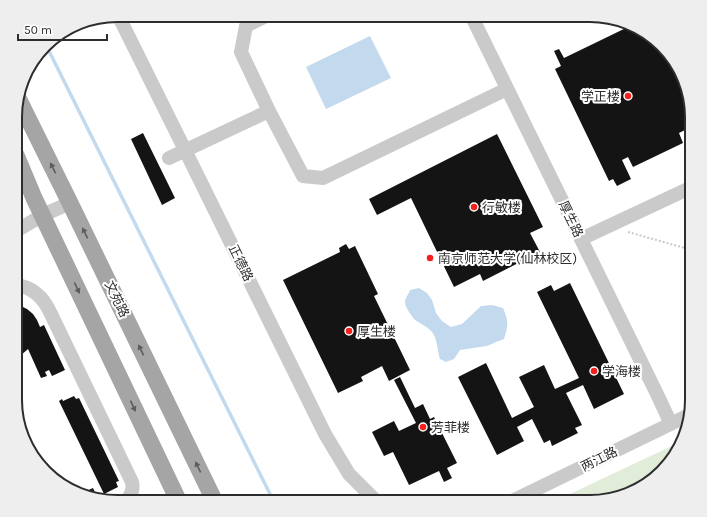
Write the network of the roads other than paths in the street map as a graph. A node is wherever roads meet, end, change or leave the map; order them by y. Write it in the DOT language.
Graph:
graph roads {
  1 [pos="121,22"];
  2 [pos="254,22"];
  3 [pos="474,22"];
  4 [pos="507,89"];
  5 [pos="23,108"];
  6 [pos="269,111"];
  7 [pos="185,150"];
  8 [pos="169,158"];
  9 [pos="22,168"];
  10 [pos="685,190"];
  11 [pos="70,203"];
  12 [pos="43,215"];
  13 [pos="22,227"];
  14 [pos="581,239"];
  15 [pos="22,286"];
  16 [pos="683,418"];
  17 [pos="671,424"];
  18 [pos="130,495"];
  19 [pos="176,495"];
  20 [pos="212,495"];
  21 [pos="370,495"];
  22 [pos="524,495"];
  1 -- 7 [label="street, 正德路"];
  2 -- 6 [label="street"];
  3 -- 4 [label="street, 厚生路"];
  4 -- 6 [label="street"];
  4 -- 14 [label="street, 厚生路"];
  11 -- 5 [label="main road, 文苑路, one-way"];
  6 -- 7 [label="street"];
  7 -- 8 [label="street"];
  7 -- 21 [label="street, 正德路"];
  9 -- 12 [label="main road"];
  10 -- 14 [label="street"];
  11 -- 12 [label="street"];
  20 -- 11 [label="main road, 文苑路, one-way"];
  12 -- 13 [label="street"];
  12 -- 19 [label="main road, one-way"];
  14 -- 17 [label="street, 厚生路"];
  15 -- 18 [label="street"];
  16 -- 17 [label="street, 两江路"];
  17 -- 22 [label="street, 两江路"];
}
